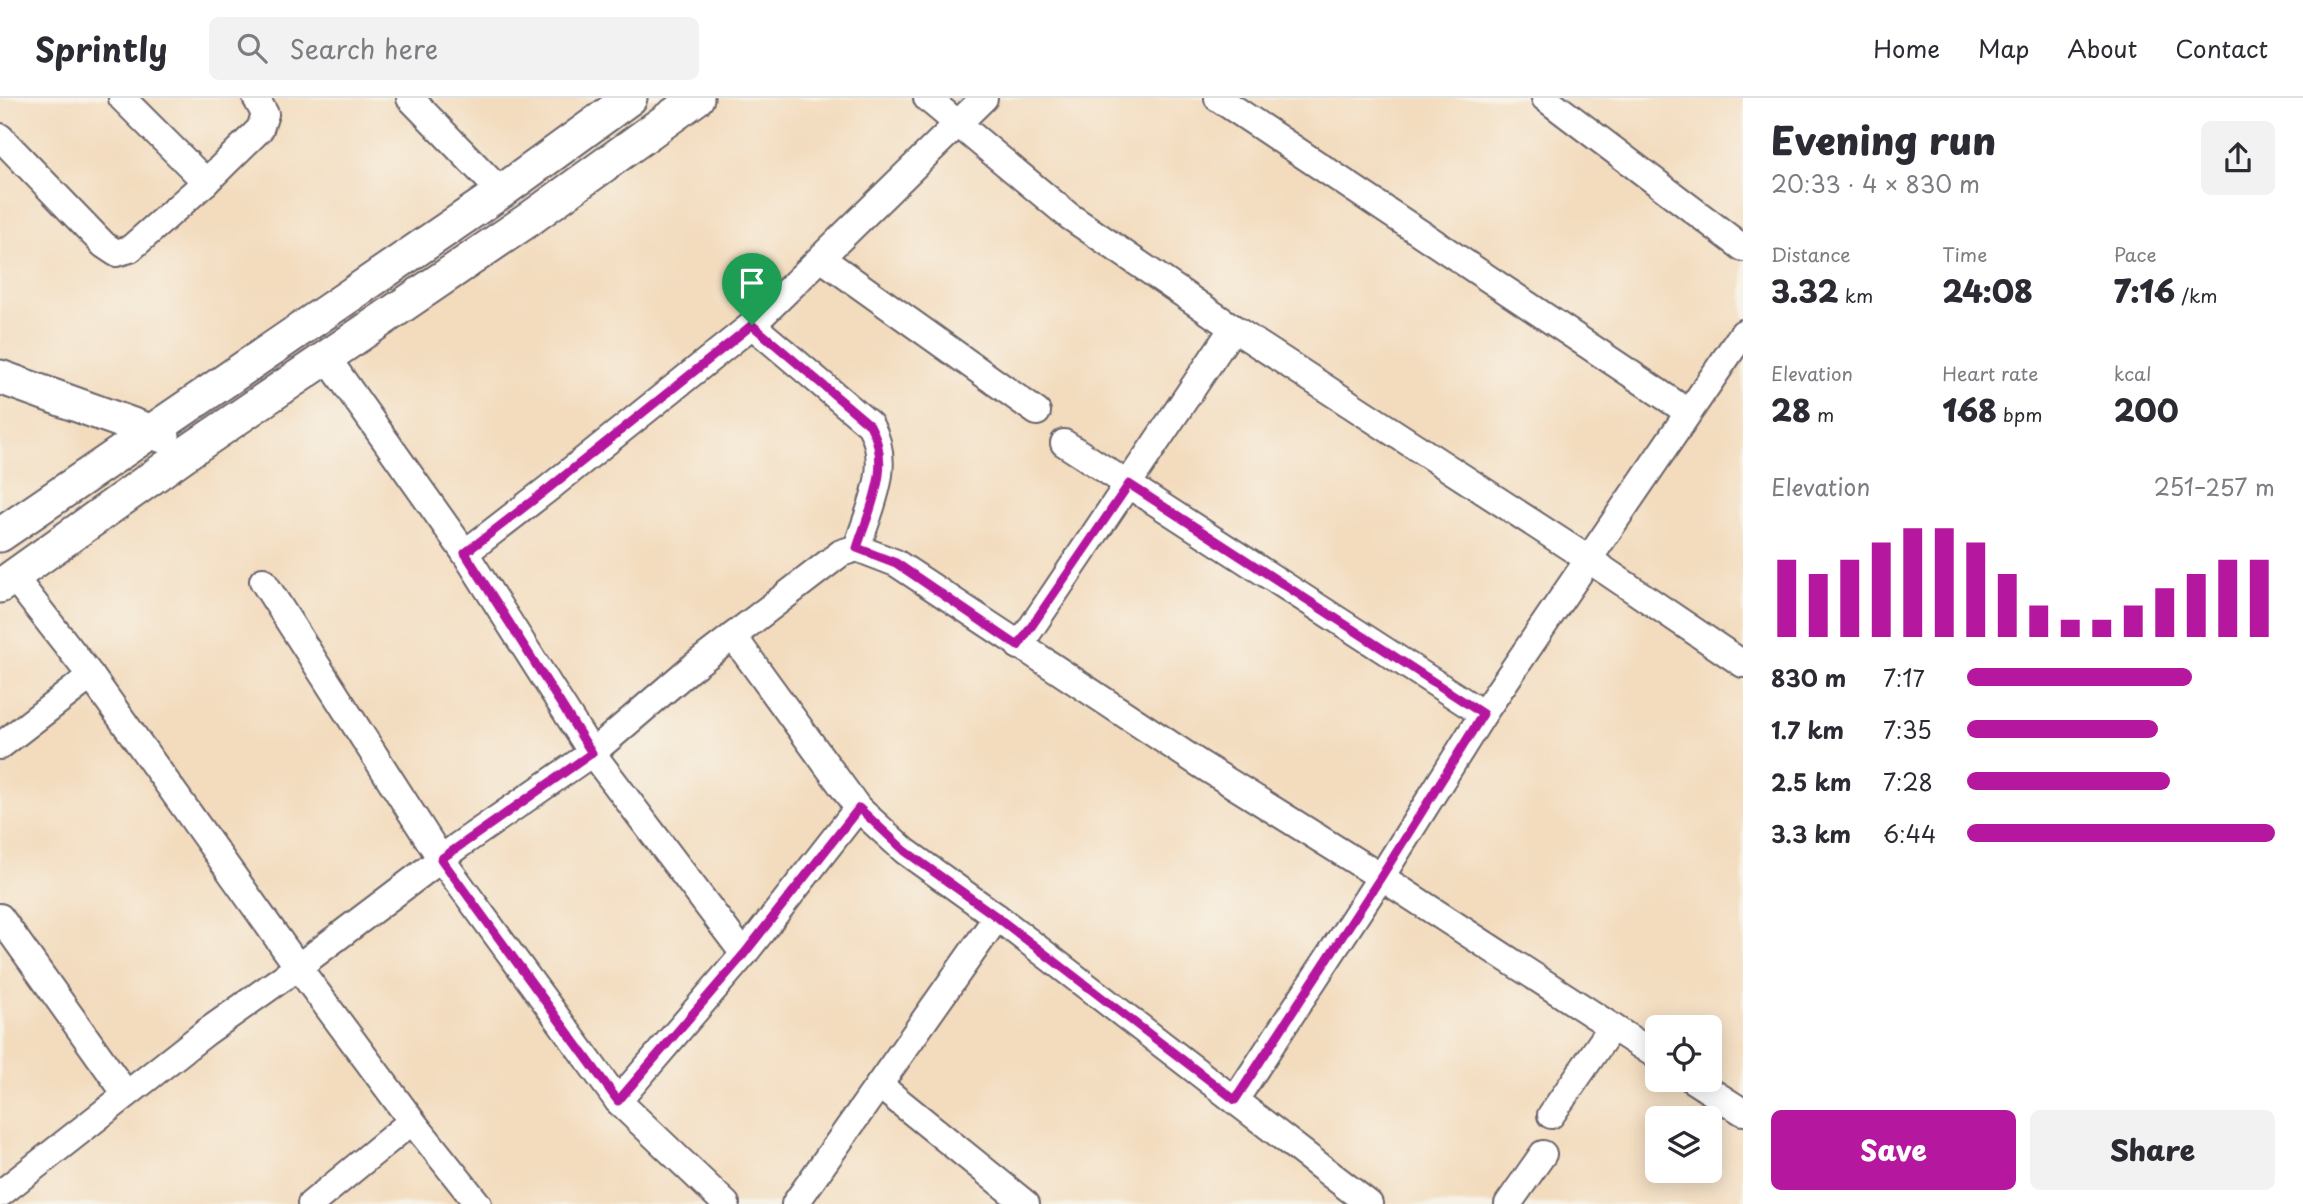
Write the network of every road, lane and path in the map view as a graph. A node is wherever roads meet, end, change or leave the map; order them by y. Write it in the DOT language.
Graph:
graph roads {
  1 [pos="122,98"];
  2 [pos="256,98"];
  3 [pos="410,98"];
  4 [pos="630,98"];
  5 [pos="697,98"];
  6 [pos="928,98"];
  7 [pos="984,98"];
  8 [pos="1218,98"];
  9 [pos="1545,98"];
  10 [pos="957,125"];
  11 [pos="0,138"];
  12 [pos="206,182"];
  13 [pos="500,192"];
  14 [pos="1743,248"];
  15 [pos="821,258"];
  16 [pos="752,325"];
  17 [pos="1233,328"];
  18 [pos="1743,333"];
  19 [pos="327,358"];
  20 [pos="0,377"];
  21 [pos="1037,412"];
  22 [pos="1688,412"];
  23 [pos="149,431"];
  24 [pos="1064,443"];
  25 [pos="195,447"];
  26 [pos="1129,484"];
  27 [pos="0,535"];
  28 [pos="857,548"];
  29 [pos="465,553"];
  30 [pos="1588,559"];
  31 [pos="7,581"];
  32 [pos="263,581"];
  33 [pos="733,636"];
  34 [pos="1018,646"];
  35 [pos="1743,664"];
  36 [pos="90,676"];
  37 [pos="1483,714"];
  38 [pos="0,746"];
  39 [pos="592,753"];
  40 [pos="859,808"];
  41 [pos="441,859"];
  42 [pos="1381,877"];
  43 [pos="0,917"];
  44 [pos="997,917"];
  45 [pos="744,954"];
  46 [pos="298,967"];
  47 [pos="1612,1027"];
  48 [pos="1645,1048"];
  49 [pos="879,1085"];
  50 [pos="1713,1092"];
  51 [pos="126,1094"];
  52 [pos="1235,1100"];
  53 [pos="618,1101"];
  54 [pos="1742,1109"];
  55 [pos="1551,1115"];
  56 [pos="412,1121"];
  57 [pos="1543,1154"];
  58 [pos="0,1194"];
  59 [pos="311,1204"];
  60 [pos="478,1204"];
  61 [pos="726,1204"];
  62 [pos="795,1204"];
  63 [pos="1026,1204"];
  64 [pos="1369,1204"];
  65 [pos="1508,1204"];
  1 -- 12 [label="street"];
  2 -- 12 [label="street"];
  3 -- 13 [label="street"];
  4 -- 13 [label="street"];
  5 -- 19 [label="street"];
  6 -- 10 [label="street"];
  7 -- 10 [label="street"];
  8 -- 22 [label="street"];
  9 -- 14 [label="street"];
  10 -- 15 [label="street"];
  10 -- 17 [label="street"];
  11 -- 12 [label="street"];
  13 -- 23 [label="street"];
  15 -- 16 [label="street"];
  15 -- 21 [label="street"];
  16 -- 28 [label="street"];
  16 -- 29 [label="street"];
  17 -- 26 [label="street"];
  17 -- 30 [label="street"];
  18 -- 22 [label="street"];
  19 -- 25 [label="street"];
  19 -- 29 [label="street"];
  20 -- 23 [label="street"];
  22 -- 30 [label="street"];
  23 -- 25 [label="street"];
  23 -- 27 [label="street"];
  24 -- 26 [label="street"];
  25 -- 31 [label="street"];
  26 -- 34 [label="street"];
  26 -- 37 [label="street"];
  28 -- 33 [label="street"];
  28 -- 34 [label="street"];
  29 -- 39 [label="street"];
  30 -- 35 [label="street"];
  30 -- 37 [label="street"];
  31 -- 36 [label="street"];
  32 -- 41 [label="street"];
  33 -- 39 [label="street"];
  33 -- 40 [label="street"];
  34 -- 42 [label="street"];
  36 -- 38 [label="street"];
  36 -- 46 [label="street"];
  37 -- 42 [label="street"];
  39 -- 41 [label="street"];
  39 -- 45 [label="street"];
  40 -- 44 [label="street"];
  40 -- 45 [label="street"];
  41 -- 46 [label="street"];
  41 -- 53 [label="street"];
  42 -- 47 [label="street"];
  42 -- 52 [label="street"];
  43 -- 51 [label="street"];
  44 -- 49 [label="street"];
  44 -- 52 [label="street"];
  45 -- 53 [label="street"];
  46 -- 51 [label="street"];
  46 -- 56 [label="street"];
  47 -- 48 [label="street"];
  47 -- 55 [label="street"];
  49 -- 62 [label="street"];
  49 -- 63 [label="street"];
  50 -- 54 [label="street"];
  51 -- 58 [label="street"];
  52 -- 64 [label="street"];
  53 -- 61 [label="street"];
  56 -- 59 [label="street"];
  56 -- 60 [label="street"];
  57 -- 65 [label="street"];
}
